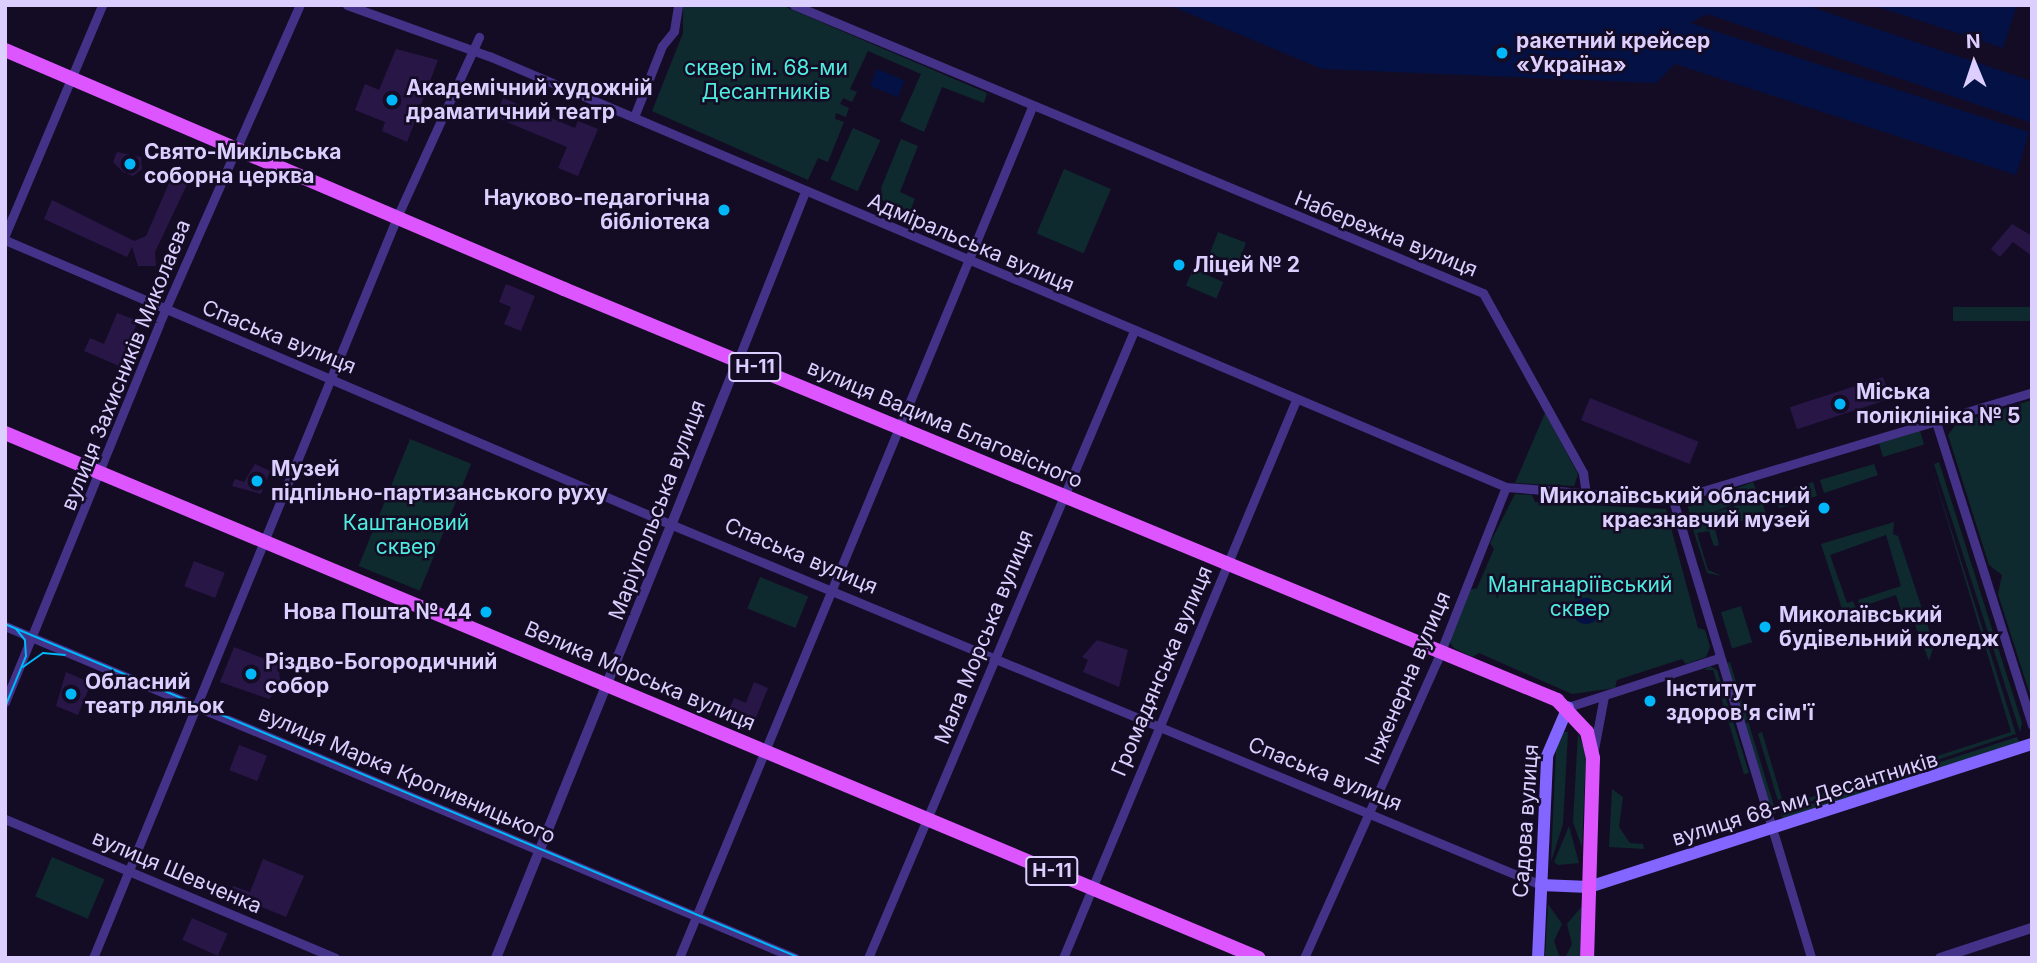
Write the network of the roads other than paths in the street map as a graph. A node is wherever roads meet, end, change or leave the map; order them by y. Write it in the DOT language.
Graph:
graph roads {
  1 [pos="102,5"];
  2 [pos="300,5"];
  3 [pos="347,5"];
  4 [pos="678,5"];
  5 [pos="794,5"];
  6 [pos="479,37"];
  7 [pos="5,50"];
  8 [pos="471,51"];
  9 [pos="72,78"];
  10 [pos="1032,107"];
  11 [pos="634,117"];
  12 [pos="238,150"];
  13 [pos="805,192"];
  14 [pos="397,217"];
  15 [pos="5,237"];
  16 [pos="970,260"];
  17 [pos="164,310"];
  18 [pos="1134,331"];
  19 [pos="738,360"];
  20 [pos="330,379"];
  21 [pos="2032,392"];
  22 [pos="1296,400"];
  23 [pos="1936,422"];
  24 [pos="900,429"];
  25 [pos="5,433"];
  26 [pos="100,473"];
  27 [pos="1506,487"];
  28 [pos="1586,494"];
  29 [pos="1062,495"];
  30 [pos="1673,500"];
  31 [pos="670,524"];
  32 [pos="267,543"];
  33 [pos="1225,565"];
  34 [pos="832,590"];
  35 [pos="5,626"];
  36 [pos="32,638"];
  37 [pos="1439,650"];
  38 [pos="992,657"];
  39 [pos="1719,657"];
  40 [pos="609,686"];
  41 [pos="1604,696"];
  42 [pos="5,702"];
  43 [pos="198,707"];
  44 [pos="1568,707"];
  45 [pos="2032,725"];
  46 [pos="1157,726"];
  47 [pos="2032,744"];
  48 [pos="767,752"];
  49 [pos="1593,758"];
  50 [pos="1369,812"];
  51 [pos="5,819"];
  52 [pos="930,820"];
  53 [pos="1772,831"];
  54 [pos="542,850"];
  55 [pos="126,870"];
  56 [pos="1541,885"];
  57 [pos="1589,887"];
  58 [pos="1093,888"];
  59 [pos="696,916"];
  60 [pos="2032,928"];
  61 [pos="93,958"];
  62 [pos="335,958"];
  63 [pos="496,958"];
  64 [pos="679,958"];
  65 [pos="795,958"];
  66 [pos="868,958"];
  67 [pos="1063,958"];
  68 [pos="1259,958"];
  69 [pos="1304,958"];
  70 [pos="1538,958"];
  71 [pos="1587,958"];
  72 [pos="1811,958"];
  73 [pos="1940,958"];
  1 -- 9 [label="street"];
  2 -- 12 [label="street, вулиця Захисників Миколаєва"];
  3 -- 8 [label="street, Адміральська вулиця"];
  4 -- 11 [label="street"];
  5 -- 10 [label="street, Набережна вулиця"];
  6 -- 8 [label="street"];
  7 -- 9 [label="main road, вулиця Вадима Благовісного / Н-11"];
  8 -- 11 [label="street, Адміральська вулиця"];
  8 -- 14 [label="street"];
  9 -- 12 [label="main road, вулиця Вадима Благовісного / Н-11"];
  9 -- 15 [label="street"];
  10 -- 16 [label="street"];
  10 -- 28 [label="street, Набережна вулиця"];
  11 -- 13 [label="street, Адміральська вулиця"];
  12 -- 14 [label="main road, вулиця Вадима Благовісного / Н-11"];
  12 -- 17 [label="street, вулиця Захисників Миколаєва"];
  13 -- 16 [label="street, Адміральська вулиця"];
  13 -- 19 [label="street, Маріупольська вулиця"];
  14 -- 19 [label="main road, вулиця Вадима Благовісного / Н-11"];
  14 -- 20 [label="street"];
  15 -- 17 [label="street, Спаська вулиця"];
  16 -- 18 [label="street, Адміральська вулиця"];
  16 -- 24 [label="street"];
  17 -- 20 [label="street, Спаська вулиця"];
  17 -- 26 [label="street, вулиця Захисників Миколаєва"];
  18 -- 22 [label="street, Адміральська вулиця"];
  18 -- 29 [label="street, Мала Морська вулиця"];
  19 -- 24 [label="main road, вулиця Вадима Благовісного / Н-11"];
  19 -- 31 [label="street, Маріупольська вулиця"];
  20 -- 31 [label="street, Спаська вулиця"];
  20 -- 32 [label="street"];
  21 -- 23 [label="street"];
  22 -- 27 [label="street, Адміральська вулиця"];
  22 -- 33 [label="street, Громадянська вулиця"];
  23 -- 30 [label="street"];
  23 -- 45 [label="street"];
  24 -- 29 [label="main road, вулиця Вадима Благовісного / Н-11"];
  24 -- 34 [label="street"];
  25 -- 26 [label="main road, Велика Морська вулиця / Н-11"];
  26 -- 32 [label="main road, Велика Морська вулиця / Н-11"];
  26 -- 36 [label="street, вулиця Захисників Миколаєва"];
  27 -- 28 [label="street, Адміральська вулиця"];
  27 -- 37 [label="street, Інженерна вулиця"];
  28 -- 30 [label="street"];
  29 -- 33 [label="main road, вулиця Вадима Благовісного / Н-11"];
  29 -- 38 [label="street, Мала Морська вулиця"];
  30 -- 39 [label="street"];
  31 -- 34 [label="street, Спаська вулиця"];
  31 -- 40 [label="street, Маріупольська вулиця"];
  32 -- 40 [label="main road, Велика Морська вулиця / Н-11"];
  32 -- 43 [label="street"];
  33 -- 37 [label="main road, вулиця Вадима Благовісного / Н-11"];
  33 -- 46 [label="street, Громадянська вулиця"];
  34 -- 38 [label="street, Спаська вулиця"];
  34 -- 48 [label="street"];
  35 -- 36 [label="street, вулиця Марка Кропивницького"];
  36 -- 42 [label="street, вулиця Захисників Миколаєва"];
  36 -- 43 [label="street, вулиця Марка Кропивницького"];
  37 -- 44 [label="main road, вулиця Вадима Благовісного / Н-11"];
  37 -- 50 [label="street, Інженерна вулиця"];
  38 -- 46 [label="street, Спаська вулиця"];
  38 -- 52 [label="street, Мала Морська вулиця"];
  39 -- 41 [label="street"];
  39 -- 53 [label="street"];
  40 -- 48 [label="main road, Велика Морська вулиця / Н-11"];
  40 -- 54 [label="street, Маріупольська вулиця"];
  41 -- 44 [label="street"];
  41 -- 49 [label="street"];
  43 -- 54 [label="street, вулиця Марка Кропивницького"];
  43 -- 55 [label="street"];
  44 -- 49 [label="main road"];
  44 -- 56 [label="main road, Садова вулиця"];
  46 -- 50 [label="street, Спаська вулиця"];
  46 -- 58 [label="street, Громадянська вулиця"];
  47 -- 53 [label="main road, вулиця 68-ми Десантників"];
  48 -- 52 [label="main road, Велика Морська вулиця / Н-11"];
  48 -- 59 [label="street"];
  49 -- 57 [label="main road"];
  50 -- 56 [label="street, Спаська вулиця"];
  50 -- 69 [label="street, Інженерна вулиця"];
  51 -- 55 [label="street, вулиця Шевченка"];
  52 -- 58 [label="main road, Велика Морська вулиця / Н-11"];
  52 -- 66 [label="street, Мала Морська вулиця"];
  53 -- 57 [label="main road, вулиця 68-ми Десантників"];
  53 -- 72 [label="street"];
  54 -- 59 [label="street, вулиця Марка Кропивницького"];
  54 -- 63 [label="street, Маріупольська вулиця"];
  55 -- 61 [label="street"];
  55 -- 62 [label="street, вулиця Шевченка"];
  56 -- 57 [label="main road, Спаська вулиця"];
  56 -- 70 [label="main road, Садова вулиця"];
  57 -- 71 [label="main road"];
  58 -- 67 [label="street, Громадянська вулиця"];
  58 -- 68 [label="main road, Велика Морська вулиця / Н-11"];
  59 -- 64 [label="street"];
  59 -- 65 [label="street, вулиця Марка Кропивницького"];
  60 -- 73 [label="street"];
}
